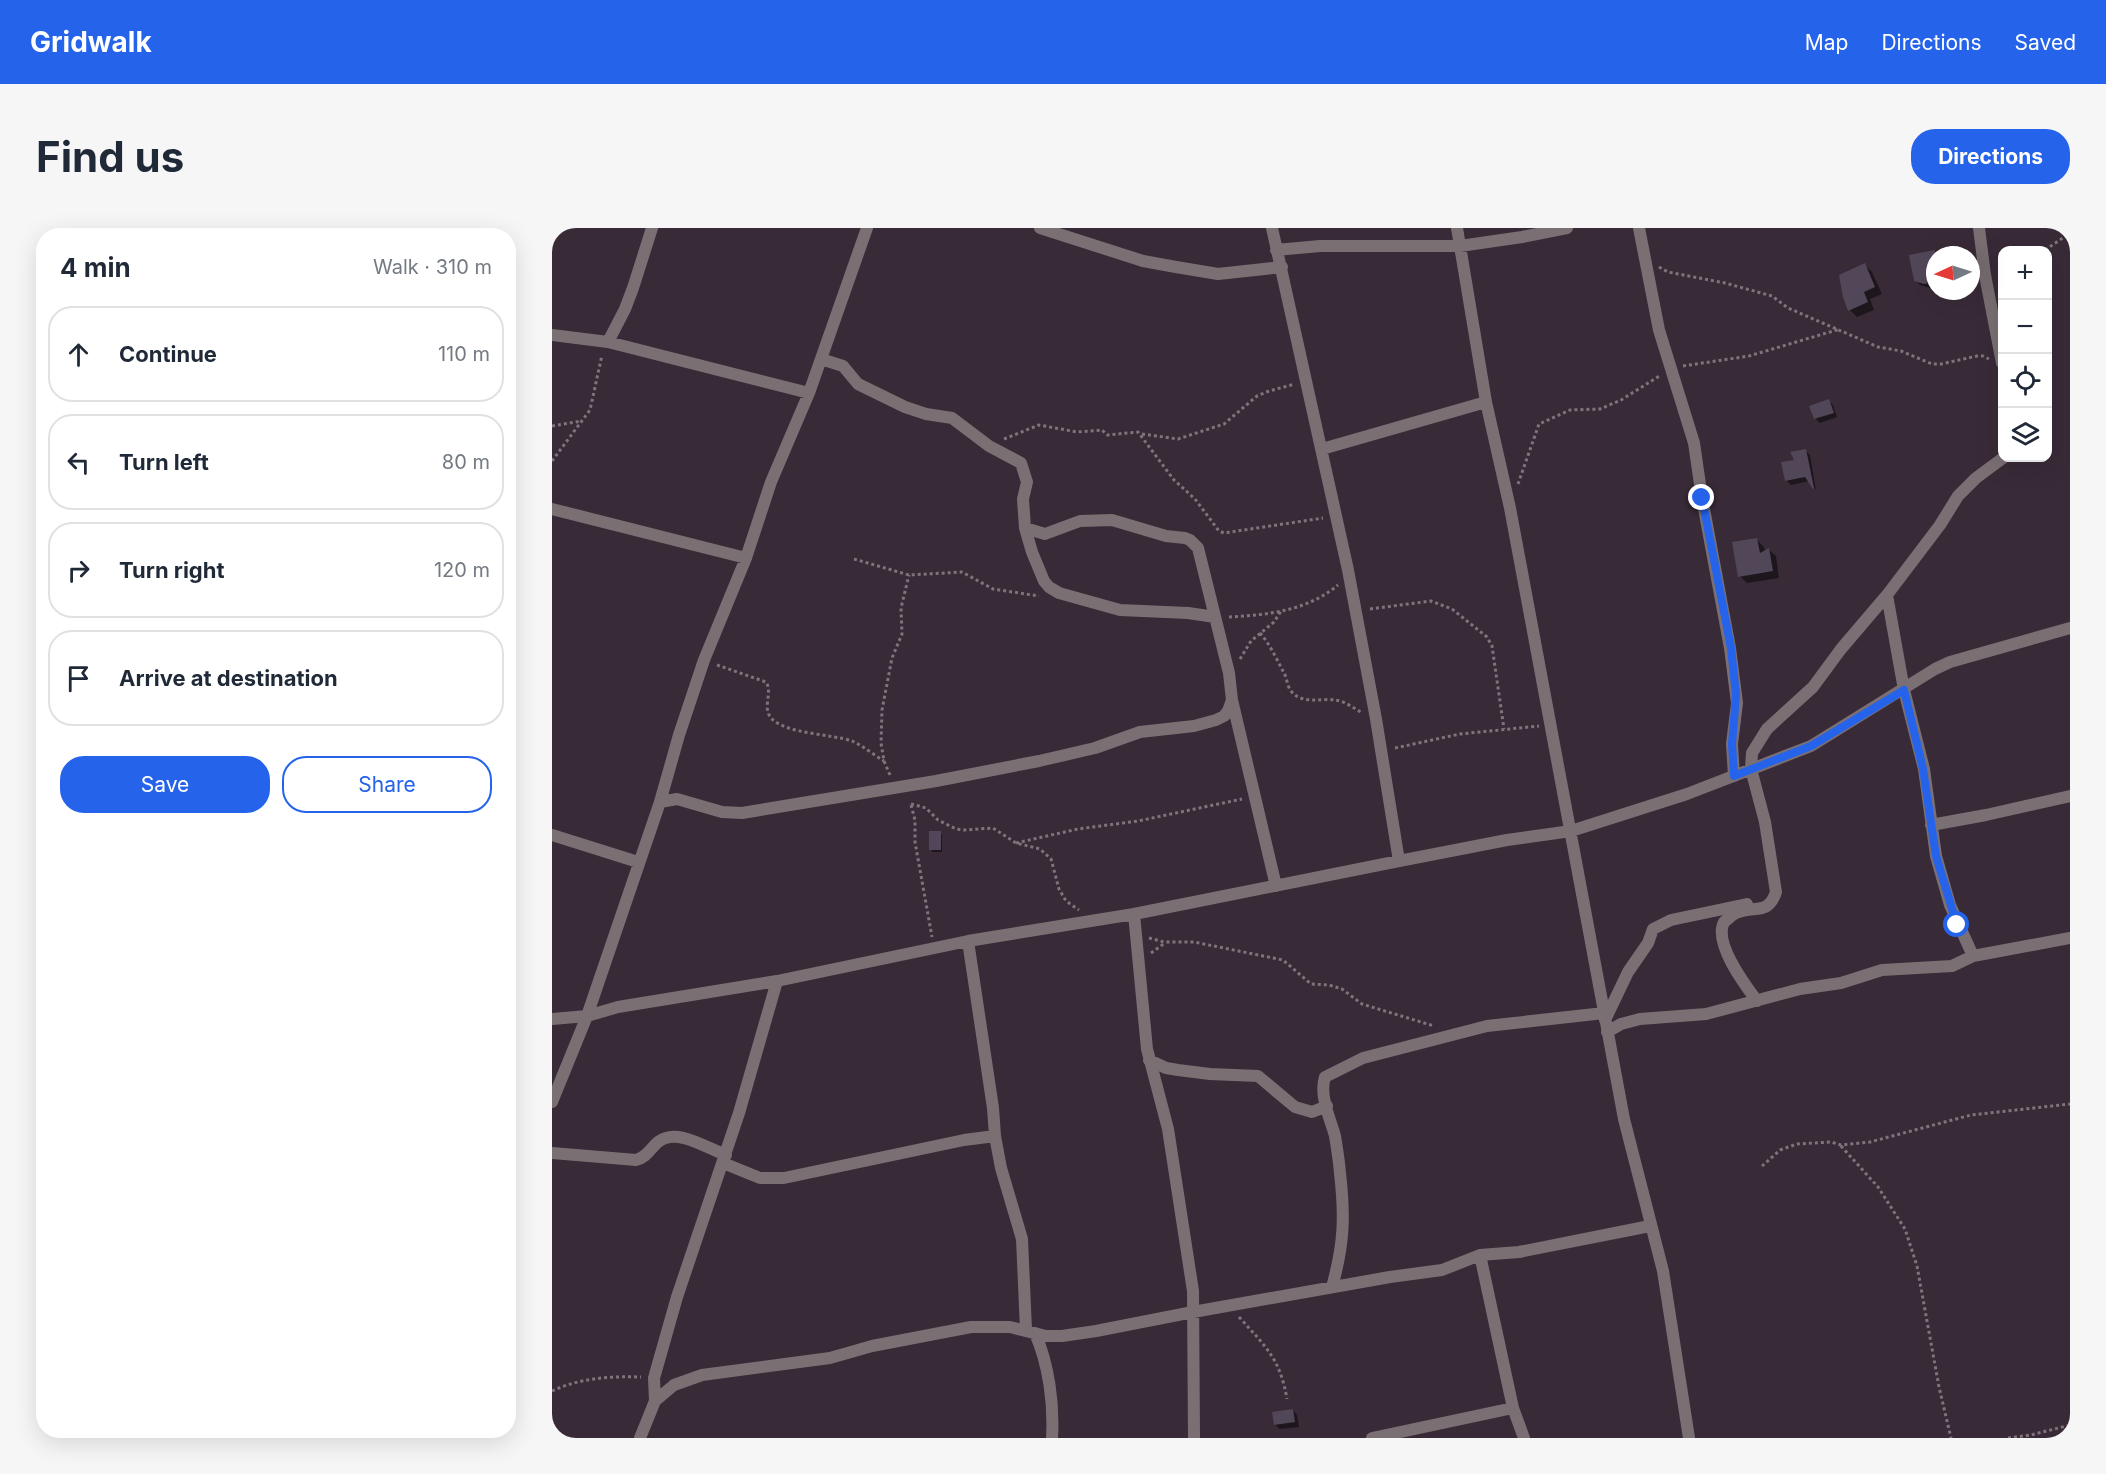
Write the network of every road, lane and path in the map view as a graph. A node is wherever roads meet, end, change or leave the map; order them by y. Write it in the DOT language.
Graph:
graph roads {
  1 [pos="652,228"];
  2 [pos="867,228"];
  3 [pos="1040,228"];
  4 [pos="1272,228"];
  5 [pos="1457,228"];
  6 [pos="1567,228"];
  7 [pos="1639,228"];
  8 [pos="1979,228"];
  9 [pos="2070,233"];
  10 [pos="1460,246"];
  11 [pos="2051,246"];
  12 [pos="1276,250"];
  13 [pos="1646,261"];
  14 [pos="1282,267"];
  15 [pos="1840,329"];
  16 [pos="552,335"];
  17 [pos="608,342"];
  18 [pos="1998,357"];
  19 [pos="821,359"];
  20 [pos="1998,363"];
  21 [pos="1670,368"];
  22 [pos="1307,381"];
  23 [pos="809,393"];
  24 [pos="1486,402"];
  25 [pos="582,421"];
  26 [pos="552,426"];
  27 [pos="1142,434"];
  28 [pos="989,446"];
  29 [pos="1322,449"];
  30 [pos="552,461"];
  31 [pos="1998,462"];
  32 [pos="1509,508"];
  33 [pos="552,509"];
  34 [pos="1336,516"];
  35 [pos="1025,528"];
  36 [pos="746,558"];
  37 [pos="854,559"];
  38 [pos="1348,570"];
  39 [pos="909,575"];
  40 [pos="1059,593"];
  41 [pos="1887,595"];
  42 [pos="1281,611"];
  43 [pos="1356,612"];
  44 [pos="1215,618"];
  45 [pos="2070,628"];
  46 [pos="1260,633"];
  47 [pos="704,660"];
  48 [pos="1229,675"];
  49 [pos="1904,690"];
  50 [pos="1232,700"];
  51 [pos="1376,719"];
  52 [pos="1550,725"];
  53 [pos="1504,729"];
  54 [pos="1381,751"];
  55 [pos="884,760"];
  56 [pos="1751,769"];
  57 [pos="1734,776"];
  58 [pos="898,787"];
  59 [pos="1255,795"];
  60 [pos="2070,796"];
  61 [pos="660,802"];
  62 [pos="911,804"];
  63 [pos="1931,825"];
  64 [pos="1570,831"];
  65 [pos="552,835"];
  66 [pos="1016,843"];
  67 [pos="1399,861"];
  68 [pos="638,862"];
  69 [pos="1276,886"];
  70 [pos="1773,903"];
  71 [pos="1134,914"];
  72 [pos="1100,919"];
  73 [pos="1136,930"];
  74 [pos="2070,938"];
  75 [pos="968,941"];
  76 [pos="933,948"];
  77 [pos="1973,956"];
  78 [pos="777,981"];
  79 [pos="1757,1001"];
  80 [pos="587,1016"];
  81 [pos="552,1019"];
  82 [pos="1605,1022"];
  83 [pos="1461,1034"];
  84 [pos="1149,1060"];
  85 [pos="554,1094"];
  86 [pos="2070,1104"];
  87 [pos="1327,1106"];
  88 [pos="995,1136"];
  89 [pos="1841,1145"];
  90 [pos="552,1153"];
  91 [pos="724,1159"];
  92 [pos="1762,1167"];
  93 [pos="1650,1226"];
  94 [pos="1480,1255"];
  95 [pos="1332,1287"];
  96 [pos="1225,1307"];
  97 [pos="1192,1312"];
  98 [pos="1031,1331"];
  99 [pos="1062,1336"];
  100 [pos="1045,1361"];
  101 [pos="654,1378"];
  102 [pos="552,1391"];
  103 [pos="1287,1399"];
  104 [pos="655,1401"];
  105 [pos="1513,1408"];
  106 [pos="2070,1425"];
  107 [pos="640,1438"];
  108 [pos="1052,1438"];
  109 [pos="1194,1438"];
  110 [pos="1371,1438"];
  111 [pos="1524,1438"];
  112 [pos="1689,1438"];
  113 [pos="1951,1438"];
  114 [pos="2008,1438"];
  1 -- 17 [label="street"];
  2 -- 19 [label="street"];
  3 -- 14 [label="street"];
  4 -- 12 [label="street"];
  5 -- 10 [label="street"];
  6 -- 10 [label="street"];
  7 -- 13 [label="street"];
  8 -- 18 [label="street"];
  9 -- 11 [label="path"];
  10 -- 12 [label="street"];
  10 -- 24 [label="street"];
  12 -- 14 [label="street"];
  13 -- 15 [label="path"];
  13 -- 21 [label="street"];
  14 -- 22 [label="street"];
  15 -- 20 [label="path"];
  15 -- 21 [label="path"];
  16 -- 17 [label="street"];
  17 -- 23 [label="street"];
  17 -- 25 [label="path"];
  19 -- 23 [label="street"];
  19 -- 28 [label="street"];
  21 -- 32 [label="path"];
  21 -- 57 [label="street"];
  22 -- 27 [label="path"];
  22 -- 29 [label="street"];
  23 -- 36 [label="street"];
  24 -- 29 [label="street"];
  24 -- 32 [label="street"];
  25 -- 26 [label="path"];
  25 -- 30 [label="path"];
  27 -- 28 [label="path"];
  27 -- 34 [label="path"];
  28 -- 35 [label="street"];
  29 -- 34 [label="street"];
  31 -- 41 [label="street"];
  32 -- 52 [label="street"];
  33 -- 36 [label="street"];
  34 -- 38 [label="street"];
  35 -- 40 [label="street"];
  35 -- 44 [label="street"];
  36 -- 47 [label="street"];
  37 -- 39 [label="path"];
  38 -- 42 [label="path"];
  38 -- 43 [label="street"];
  39 -- 40 [label="path"];
  39 -- 55 [label="path"];
  40 -- 44 [label="street"];
  41 -- 49 [label="street"];
  41 -- 56 [label="street"];
  42 -- 44 [label="path"];
  42 -- 46 [label="path"];
  43 -- 51 [label="street"];
  43 -- 53 [label="path"];
  44 -- 48 [label="street"];
  45 -- 49 [label="street"];
  46 -- 48 [label="path"];
  46 -- 51 [label="path"];
  47 -- 55 [label="path"];
  47 -- 61 [label="street"];
  48 -- 50 [label="street"];
  49 -- 56 [label="street"];
  49 -- 63 [label="street"];
  50 -- 58 [label="street"];
  50 -- 59 [label="street"];
  51 -- 54 [label="street"];
  52 -- 53 [label="path"];
  52 -- 64 [label="street"];
  53 -- 54 [label="path"];
  54 -- 67 [label="street"];
  55 -- 58 [label="path"];
  56 -- 57 [label="street"];
  56 -- 70 [label="street"];
  57 -- 64 [label="street"];
  58 -- 61 [label="street"];
  58 -- 62 [label="path"];
  59 -- 66 [label="path"];
  59 -- 69 [label="street"];
  60 -- 63 [label="street"];
  61 -- 68 [label="street"];
  62 -- 66 [label="path"];
  62 -- 76 [label="path"];
  63 -- 77 [label="street"];
  64 -- 67 [label="street"];
  64 -- 82 [label="street"];
  65 -- 68 [label="street"];
  66 -- 72 [label="path"];
  67 -- 69 [label="street"];
  68 -- 80 [label="street"];
  69 -- 71 [label="street"];
  70 -- 79 [label="street"];
  70 -- 82 [label="street"];
  71 -- 72 [label="street"];
  71 -- 73 [label="street"];
  72 -- 75 [label="street"];
  73 -- 83 [label="path"];
  73 -- 84 [label="street"];
  74 -- 77 [label="street"];
  75 -- 76 [label="street"];
  75 -- 88 [label="street"];
  76 -- 78 [label="street"];
  77 -- 79 [label="street"];
  78 -- 80 [label="street"];
  78 -- 91 [label="street"];
  79 -- 82 [label="street"];
  80 -- 81 [label="street"];
  80 -- 85 [label="street"];
  82 -- 83 [label="street"];
  82 -- 93 [label="street"];
  83 -- 87 [label="street"];
  84 -- 87 [label="street"];
  84 -- 97 [label="street"];
  86 -- 89 [label="path"];
  87 -- 95 [label="street"];
  88 -- 91 [label="street"];
  88 -- 98 [label="street"];
  89 -- 92 [label="path"];
  89 -- 113 [label="path"];
  90 -- 91 [label="street"];
  91 -- 101 [label="street"];
  93 -- 94 [label="street"];
  93 -- 112 [label="street"];
  94 -- 95 [label="street"];
  94 -- 105 [label="street"];
  95 -- 96 [label="street"];
  96 -- 97 [label="street"];
  96 -- 103 [label="path"];
  97 -- 99 [label="street"];
  97 -- 109 [label="street"];
  98 -- 99 [label="street"];
  98 -- 100 [label="street"];
  98 -- 104 [label="street"];
  99 -- 100 [label="street"];
  100 -- 108 [label="street"];
  101 -- 102 [label="path"];
  101 -- 104 [label="street"];
  104 -- 107 [label="street"];
  105 -- 110 [label="street"];
  105 -- 111 [label="street"];
  106 -- 114 [label="path"];
}
